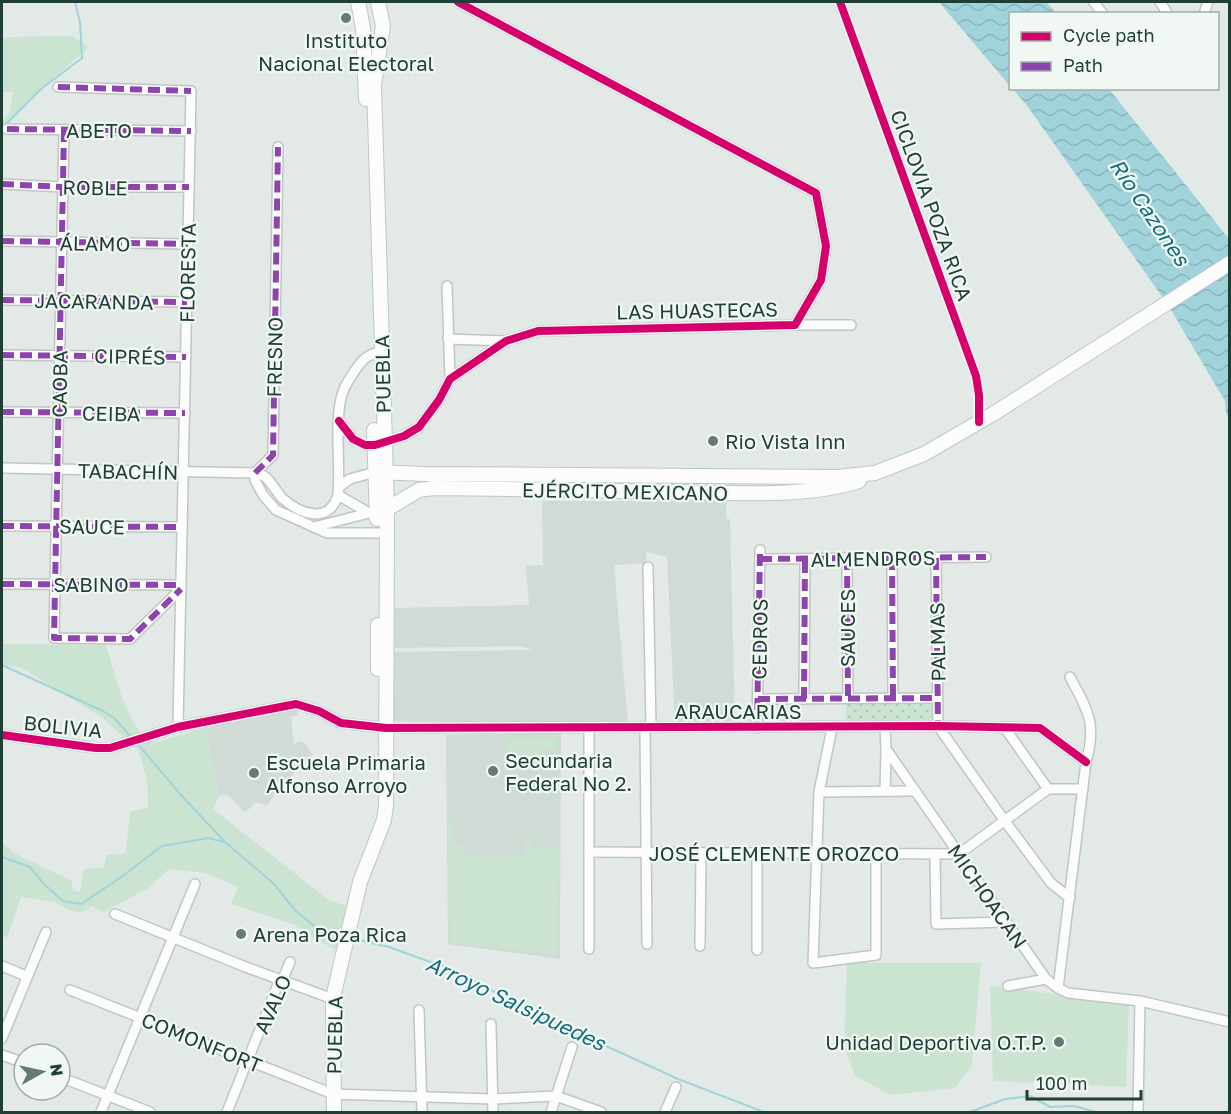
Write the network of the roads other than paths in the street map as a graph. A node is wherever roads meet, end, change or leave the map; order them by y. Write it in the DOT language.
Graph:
graph roads {
  1 [pos="379,2"];
  2 [pos="458,2"];
  3 [pos="360,8"];
  4 [pos="58,87"];
  5 [pos="7,129"];
  6 [pos="64,130"];
  7 [pos="190,130"];
  8 [pos="278,147"];
  9 [pos="2,184"];
  10 [pos="63,187"];
  11 [pos="189,187"];
  12 [pos="2,241"];
  13 [pos="62,243"];
  14 [pos="188,244"];
  15 [pos="1230,263"];
  16 [pos="447,286"];
  17 [pos="2,300"];
  18 [pos="61,300"];
  19 [pos="187,302"];
  20 [pos="795,325"];
  21 [pos="851,325"];
  22 [pos="448,339"];
  23 [pos="506,341"];
  24 [pos="377,352"];
  25 [pos="2,355"];
  26 [pos="60,356"];
  27 [pos="186,357"];
  28 [pos="450,379"];
  29 [pos="2,412"];
  30 [pos="58,412"];
  31 [pos="185,413"];
  32 [pos="339,421"];
  33 [pos="379,444"];
  34 [pos="2,468"];
  35 [pos="57,470"];
  36 [pos="183,472"];
  37 [pos="380,472"];
  38 [pos="255,473"];
  39 [pos="875,473"];
  40 [pos="425,474"];
  41 [pos="619,475"];
  42 [pos="786,476"];
  43 [pos="419,490"];
  44 [pos="338,491"];
  45 [pos="619,491"];
  46 [pos="787,492"];
  47 [pos="378,511"];
  48 [pos="2,526"];
  49 [pos="56,526"];
  50 [pos="182,527"];
  51 [pos="314,527"];
  52 [pos="378,533"];
  53 [pos="760,554"];
  54 [pos="986,557"];
  55 [pos="847,558"];
  56 [pos="892,558"];
  57 [pos="936,558"];
  58 [pos="805,559"];
  59 [pos="648,567"];
  60 [pos="2,584"];
  61 [pos="55,584"];
  62 [pos="181,587"];
  63 [pos="1070,677"];
  64 [pos="848,698"];
  65 [pos="893,698"];
  66 [pos="938,698"];
  67 [pos="758,699"];
  68 [pos="804,699"];
  69 [pos="938,726"];
  70 [pos="178,727"];
  71 [pos="382,727"];
  72 [pos="885,727"];
  73 [pos="1004,727"];
  74 [pos="589,728"];
  75 [pos="648,728"];
  76 [pos="758,728"];
  77 [pos="832,728"];
  78 [pos="2,735"];
  79 [pos="886,749"];
  80 [pos="1086,762"];
  81 [pos="1048,789"];
  82 [pos="1083,789"];
  83 [pos="885,791"];
  84 [pos="914,791"];
  85 [pos="819,792"];
  86 [pos="1004,820"];
  87 [pos="589,852"];
  88 [pos="647,853"];
  89 [pos="701,853"];
  90 [pos="757,853"];
  91 [pos="818,854"];
  92 [pos="876,854"];
  93 [pos="935,854"];
  94 [pos="959,854"];
  95 [pos="195,884"];
  96 [pos="1070,898"];
  97 [pos="115,914"];
  98 [pos="1006,922"];
  99 [pos="46,932"];
  100 [pos="173,938"];
  101 [pos="647,944"];
  102 [pos="700,946"];
  103 [pos="589,949"];
  104 [pos="757,950"];
  105 [pos="290,962"];
  106 [pos="2,966"];
  107 [pos="26,976"];
  108 [pos="1046,979"];
  109 [pos="282,981"];
  110 [pos="1008,986"];
  111 [pos="1058,988"];
  112 [pos="70,990"];
  113 [pos="334,994"];
  114 [pos="1140,1001"];
  115 [pos="419,1010"];
  116 [pos="140,1018"];
  117 [pos="1230,1022"];
  118 [pos="491,1024"];
  119 [pos="2,1038"];
  120 [pos="573,1047"];
  121 [pos="248,1061"];
  122 [pos="72,1082"];
  123 [pos="676,1087"];
  124 [pos="333,1094"];
  125 [pos="108,1096"];
  126 [pos="556,1096"];
  127 [pos="423,1098"];
  128 [pos="493,1099"];
  129 [pos="101,1113"];
  130 [pos="150,1113"];
  131 [pos="227,1113"];
  132 [pos="334,1113"];
  133 [pos="422,1113"];
  134 [pos="493,1113"];
  135 [pos="551,1113"];
  136 [pos="601,1113"];
  137 [pos="665,1113"];
  138 [pos="1138,1113"];
  1 -- 3 [label="street"];
  1 -- 24 [label="main road, PUEBLA"];
  2 -- 20 [label="street, LAS HUASTECAS"];
  3 -- 24 [label="main road, PUEBLA"];
  4 -- 7 [label="street, FLORESTA"];
  5 -- 6 [label="street, ABETO"];
  6 -- 7 [label="street, ABETO"];
  6 -- 10 [label="street, CAOBA"];
  7 -- 11 [label="street, FLORESTA"];
  8 -- 38 [label="street, FRESNO"];
  9 -- 10 [label="street, ROBLE"];
  10 -- 11 [label="street, ROBLE"];
  10 -- 13 [label="street, CAOBA"];
  11 -- 14 [label="street, FLORESTA"];
  12 -- 13 [label="street, ÁLAMO"];
  13 -- 14 [label="street, ÁLAMO"];
  13 -- 18 [label="street, CAOBA"];
  14 -- 19 [label="street, FLORESTA"];
  15 -- 39 [label="main road, EJÉRCITO MEXICANO"];
  16 -- 22 [label="street"];
  17 -- 18 [label="street, JACARANDA"];
  18 -- 19 [label="street, JACARANDA"];
  18 -- 26 [label="street, CAOBA"];
  19 -- 27 [label="street, FLORESTA"];
  20 -- 21 [label="street"];
  20 -- 23 [label="street, LAS HUASTECAS"];
  22 -- 23 [label="street"];
  22 -- 28 [label="street"];
  23 -- 28 [label="street, LAS HUASTECAS"];
  24 -- 32 [label="street"];
  24 -- 33 [label="main road, PUEBLA"];
  25 -- 26 [label="street, CIPRÉS"];
  26 -- 27 [label="street, CIPRÉS"];
  26 -- 30 [label="street, CAOBA"];
  27 -- 31 [label="street, FLORESTA"];
  28 -- 33 [label="street, LAS HUASTECAS"];
  29 -- 30 [label="street, CEIBA"];
  30 -- 31 [label="street, CEIBA"];
  30 -- 35 [label="street, CAOBA"];
  31 -- 36 [label="street, FLORESTA"];
  32 -- 33 [label="street"];
  32 -- 44 [label="street"];
  33 -- 37 [label="main road, PUEBLA"];
  34 -- 35 [label="street, TABACHÍN"];
  35 -- 36 [label="street, TABACHÍN"];
  35 -- 49 [label="street, CAOBA"];
  36 -- 38 [label="street, TABACHÍN"];
  36 -- 50 [label="street, FLORESTA"];
  37 -- 40 [label="main road, EJÉRCITO MEXICANO"];
  37 -- 44 [label="street"];
  37 -- 47 [label="main road, PUEBLA"];
  38 -- 44 [label="street"];
  38 -- 51 [label="street"];
  39 -- 42 [label="main road, EJÉRCITO MEXICANO"];
  39 -- 46 [label="main road, EJÉRCITO MEXICANO"];
  40 -- 41 [label="main road, EJÉRCITO MEXICANO"];
  40 -- 43 [label="main road"];
  41 -- 42 [label="main road, EJÉRCITO MEXICANO"];
  41 -- 45 [label="main road"];
  42 -- 46 [label="main road"];
  43 -- 45 [label="main road, EJÉRCITO MEXICANO"];
  43 -- 47 [label="main road, EJÉRCITO MEXICANO"];
  44 -- 47 [label="street"];
  45 -- 46 [label="main road, EJÉRCITO MEXICANO"];
  47 -- 51 [label="street"];
  47 -- 52 [label="main road, PUEBLA"];
  47 -- 71 [label="main road, PUEBLA"];
  48 -- 49 [label="street, SAUCE"];
  49 -- 50 [label="street, SAUCE"];
  49 -- 61 [label="street, CAOBA"];
  50 -- 62 [label="street, FLORESTA"];
  51 -- 52 [label="street"];
  52 -- 71 [label="main road, PUEBLA"];
  53 -- 58 [label="street, ALMENDROS"];
  53 -- 67 [label="street, CEDROS"];
  54 -- 57 [label="street, ALMENDROS"];
  55 -- 56 [label="street, ALMENDROS"];
  55 -- 58 [label="street, ALMENDROS"];
  55 -- 64 [label="street, SAUCES"];
  56 -- 57 [label="street, ALMENDROS"];
  56 -- 65 [label="street"];
  57 -- 66 [label="street, PALMAS"];
  58 -- 68 [label="street"];
  59 -- 75 [label="street, ARAUCARIAS"];
  60 -- 61 [label="street, SABINO"];
  61 -- 62 [label="street, SABINO"];
  61 -- 62 [label="street, CAOBA"];
  62 -- 70 [label="street, FLORESTA"];
  63 -- 80 [label="street"];
  64 -- 65 [label="street"];
  64 -- 68 [label="street"];
  65 -- 66 [label="street"];
  66 -- 69 [label="street, PALMAS"];
  67 -- 68 [label="street"];
  67 -- 76 [label="street, CEDROS"];
  69 -- 72 [label="street, ARAUCARIAS"];
  69 -- 73 [label="street, ARAUCARIAS"];
  69 -- 86 [label="street"];
  70 -- 71 [label="street, ARAUCARIAS"];
  70 -- 78 [label="street, BOLIVIA"];
  71 -- 74 [label="street, ARAUCARIAS"];
  71 -- 113 [label="main road, PUEBLA"];
  72 -- 77 [label="street, ARAUCARIAS"];
  72 -- 79 [label="street"];
  73 -- 80 [label="street, ARAUCARIAS"];
  73 -- 81 [label="street"];
  74 -- 75 [label="street, ARAUCARIAS"];
  74 -- 87 [label="street"];
  75 -- 76 [label="street, ARAUCARIAS"];
  75 -- 88 [label="street"];
  76 -- 77 [label="street, ARAUCARIAS"];
  77 -- 85 [label="street"];
  79 -- 83 [label="street"];
  79 -- 84 [label="street, MICHOACAN"];
  80 -- 82 [label="street"];
  81 -- 82 [label="street"];
  81 -- 86 [label="street"];
  82 -- 96 [label="street"];
  83 -- 84 [label="street"];
  83 -- 85 [label="street"];
  84 -- 94 [label="street, MICHOACAN"];
  85 -- 91 [label="street"];
  86 -- 94 [label="street"];
  86 -- 96 [label="street"];
  87 -- 88 [label="street, JOSÉ CLEMENTE OROZCO"];
  87 -- 103 [label="street"];
  88 -- 89 [label="street, JOSÉ CLEMENTE OROZCO"];
  88 -- 101 [label="street"];
  89 -- 90 [label="street, JOSÉ CLEMENTE OROZCO"];
  89 -- 102 [label="street"];
  90 -- 91 [label="street, JOSÉ CLEMENTE OROZCO"];
  90 -- 104 [label="street"];
  91 -- 92 [label="street, JOSÉ CLEMENTE OROZCO"];
  91 -- 92 [label="street"];
  92 -- 93 [label="street, JOSÉ CLEMENTE OROZCO"];
  93 -- 94 [label="street, JOSÉ CLEMENTE OROZCO"];
  93 -- 98 [label="street"];
  94 -- 98 [label="street, MICHOACAN"];
  95 -- 100 [label="street"];
  96 -- 111 [label="street"];
  97 -- 100 [label="street"];
  98 -- 108 [label="street, MICHOACAN"];
  99 -- 107 [label="street"];
  100 -- 109 [label="street"];
  100 -- 116 [label="street"];
  105 -- 109 [label="street, AVALO"];
  106 -- 107 [label="street"];
  107 -- 119 [label="street"];
  108 -- 110 [label="street"];
  108 -- 111 [label="street, MICHOACAN"];
  109 -- 113 [label="street"];
  109 -- 121 [label="street, AVALO"];
  111 -- 114 [label="street, MICHOACAN"];
  112 -- 116 [label="street, COMONFORT"];
  113 -- 124 [label="main road, PUEBLA"];
  114 -- 117 [label="street, MICHOACAN"];
  114 -- 138 [label="street"];
  115 -- 127 [label="street"];
  116 -- 121 [label="street, COMONFORT"];
  116 -- 125 [label="street"];
  118 -- 128 [label="street"];
  120 -- 126 [label="street"];
  121 -- 124 [label="street, COMONFORT"];
  121 -- 131 [label="street, AVALO"];
  122 -- 125 [label="street"];
  123 -- 137 [label="street"];
  124 -- 127 [label="street, COMONFORT"];
  124 -- 132 [label="main road, PUEBLA"];
  125 -- 129 [label="street"];
  125 -- 130 [label="street"];
  126 -- 128 [label="street, COMONFORT"];
  126 -- 135 [label="street"];
  126 -- 136 [label="street"];
  127 -- 128 [label="street, COMONFORT"];
  127 -- 133 [label="street"];
  128 -- 134 [label="street"];
}
